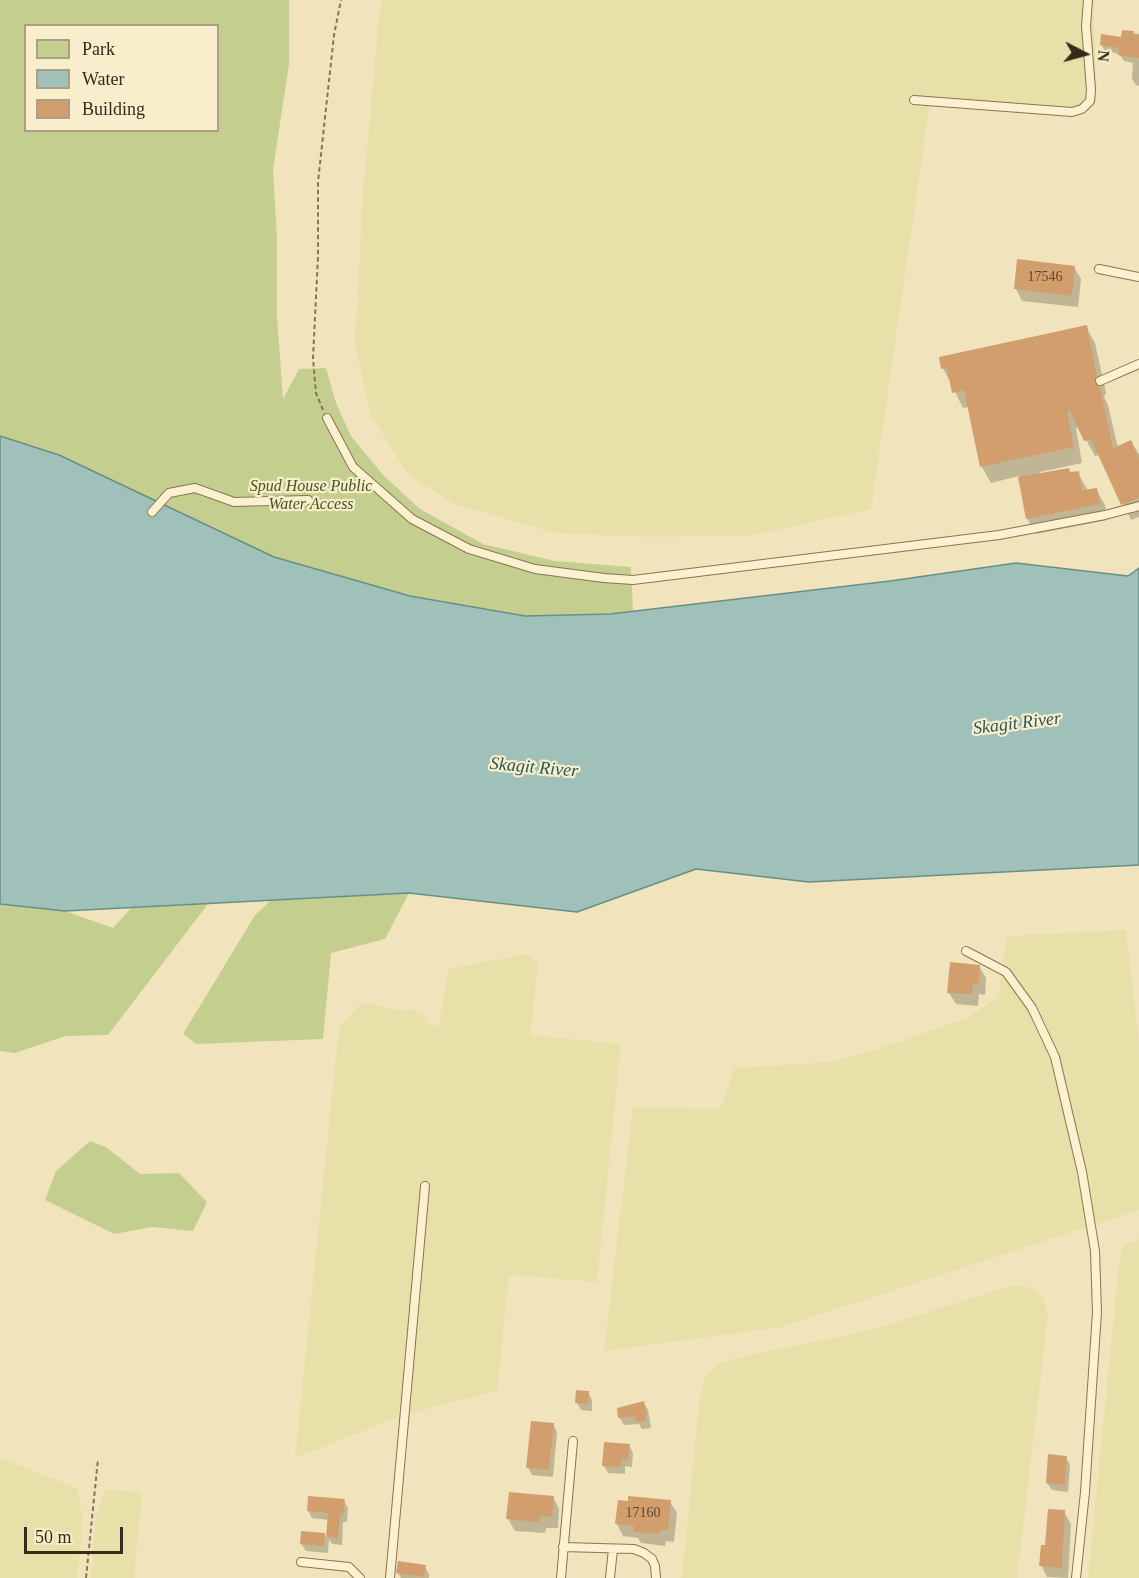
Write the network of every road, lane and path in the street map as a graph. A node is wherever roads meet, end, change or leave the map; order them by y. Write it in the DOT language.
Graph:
graph roads {
  1 [pos="341,0"];
  2 [pos="1088,0"];
  3 [pos="914,100"];
  4 [pos="1099,269"];
  5 [pos="1139,278"];
  6 [pos="1139,364"];
  7 [pos="1100,381"];
  8 [pos="327,418"];
  9 [pos="308,500"];
  10 [pos="1139,506"];
  11 [pos="152,512"];
  12 [pos="966,951"];
  13 [pos="425,1186"];
  14 [pos="573,1441"];
  15 [pos="98,1460"];
  16 [pos="563,1547"];
  17 [pos="613,1549"];
  18 [pos="301,1562"];
  19 [pos="86,1578"];
  20 [pos="360,1578"];
  21 [pos="390,1578"];
  22 [pos="561,1578"];
  23 [pos="610,1578"];
  24 [pos="656,1578"];
  25 [pos="1076,1578"];
  1 -- 8 [label="path"];
  2 -- 3 [label="lane"];
  4 -- 5 [label="lane"];
  6 -- 7 [label="lane"];
  8 -- 10 [label="lane"];
  9 -- 11 [label="lane"];
  12 -- 25 [label="lane"];
  13 -- 21 [label="lane"];
  14 -- 16 [label="lane"];
  15 -- 19 [label="path"];
  16 -- 17 [label="lane"];
  16 -- 22 [label="lane"];
  17 -- 23 [label="lane"];
  17 -- 24 [label="lane"];
  18 -- 20 [label="lane"];
}
